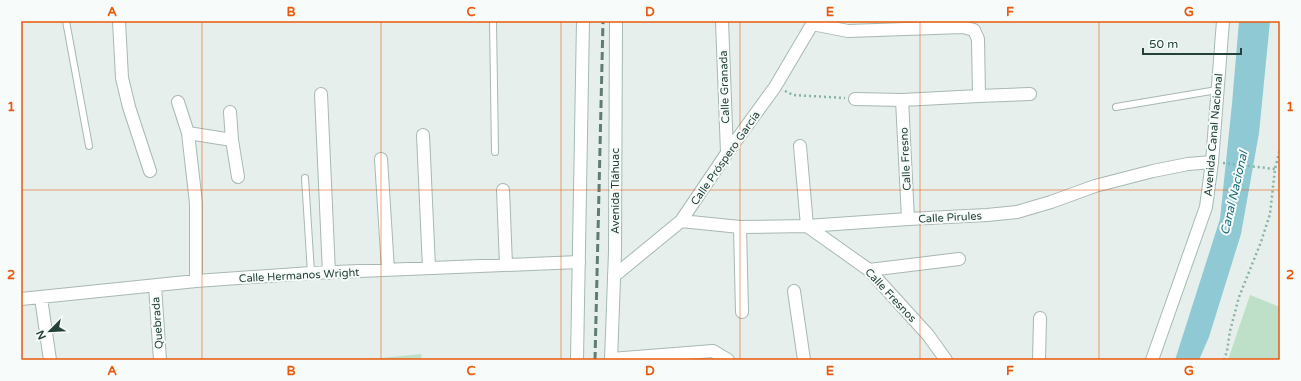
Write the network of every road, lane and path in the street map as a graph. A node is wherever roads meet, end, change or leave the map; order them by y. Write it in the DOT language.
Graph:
graph roads {
  1 [pos="66,21"];
  2 [pos="120,21"];
  3 [pos="493,21"];
  4 [pos="583,21"];
  5 [pos="616,21"];
  6 [pos="722,21"];
  7 [pos="1223,21"];
  8 [pos="813,22"];
  9 [pos="775,87"];
  10 [pos="1217,90"];
  11 [pos="321,94"];
  12 [pos="1030,94"];
  13 [pos="978,96"];
  14 [pos="855,99"];
  15 [pos="902,100"];
  16 [pos="178,102"];
  17 [pos="1116,107"];
  18 [pos="230,112"];
  19 [pos="188,133"];
  20 [pos="423,135"];
  21 [pos="232,140"];
  22 [pos="89,146"];
  23 [pos="800,146"];
  24 [pos="1280,149"];
  25 [pos="495,152"];
  26 [pos="727,154"];
  27 [pos="381,159"];
  28 [pos="1217,162"];
  29 [pos="1275,169"];
  30 [pos="150,171"];
  31 [pos="238,177"];
  32 [pos="305,178"];
  33 [pos="503,190"];
  34 [pos="908,219"];
  35 [pos="681,221"];
  36 [pos="807,226"];
  37 [pos="740,227"];
  38 [pos="959,259"];
  39 [pos="579,262"];
  40 [pos="506,265"];
  41 [pos="429,268"];
  42 [pos="388,270"];
  43 [pos="869,270"];
  44 [pos="311,273"];
  45 [pos="329,273"];
  46 [pos="614,276"];
  47 [pos="196,281"];
  48 [pos="155,286"];
  49 [pos="794,291"];
  50 [pos="41,298"];
  51 [pos="21,299"];
  52 [pos="742,312"];
  53 [pos="1040,318"];
  54 [pos="50,360"];
  55 [pos="160,360"];
  56 [pos="577,360"];
  57 [pos="611,360"];
  58 [pos="728,360"];
  59 [pos="804,360"];
  60 [pos="946,360"];
  61 [pos="1039,360"];
  62 [pos="1152,360"];
  63 [pos="1224,360"];
  1 -- 22 [label="lane"];
  2 -- 30 [label="street"];
  3 -- 25 [label="lane"];
  4 -- 39 [label="street"];
  5 -- 46 [label="street, Avenida Tláhuac"];
  6 -- 26 [label="street, Calle Granada"];
  7 -- 10 [label="street, Avenida Canal Nacional"];
  8 -- 9 [label="street, Calle Próspero García"];
  8 -- 13 [label="street"];
  9 -- 14 [label="path"];
  9 -- 26 [label="street, Calle Próspero García"];
  10 -- 17 [label="lane"];
  10 -- 28 [label="street, Avenida Canal Nacional"];
  11 -- 45 [label="street"];
  12 -- 13 [label="street"];
  13 -- 15 [label="street"];
  14 -- 15 [label="street"];
  15 -- 34 [label="street, Calle Fresno"];
  16 -- 19 [label="street"];
  18 -- 21 [label="street"];
  19 -- 21 [label="street"];
  19 -- 47 [label="street"];
  20 -- 41 [label="street"];
  21 -- 31 [label="street"];
  23 -- 36 [label="street"];
  24 -- 29 [label="path"];
  26 -- 35 [label="street, Calle Próspero García"];
  27 -- 42 [label="street"];
  28 -- 29 [label="path"];
  28 -- 34 [label="street, Calle Pirules"];
  28 -- 62 [label="street, Avenida Canal Nacional"];
  29 -- 63 [label="path"];
  32 -- 44 [label="lane"];
  33 -- 40 [label="street"];
  34 -- 36 [label="street, Calle Pirules"];
  35 -- 37 [label="street, Calle Pirules"];
  35 -- 46 [label="street, Calle Próspero García"];
  36 -- 37 [label="street, Calle Pirules"];
  36 -- 43 [label="street, Calle Fresnos"];
  37 -- 52 [label="street"];
  38 -- 43 [label="street"];
  39 -- 40 [label="street, Calle Hermanos Wright"];
  39 -- 56 [label="street"];
  40 -- 41 [label="street, Calle Hermanos Wright"];
  41 -- 42 [label="street, Calle Hermanos Wright"];
  42 -- 45 [label="street, Calle Hermanos Wright"];
  43 -- 60 [label="street, Calle Fresnos"];
  44 -- 45 [label="street, Calle Hermanos Wright"];
  44 -- 47 [label="street, Calle Hermanos Wright"];
  46 -- 57 [label="street, Avenida Tláhuac"];
  47 -- 48 [label="street, Calle Hermanos Wright"];
  48 -- 50 [label="street, Calle Hermanos Wright"];
  48 -- 55 [label="street, Quebrada"];
  49 -- 59 [label="street"];
  50 -- 51 [label="street, Calle Hermanos Wright"];
  50 -- 54 [label="street"];
  53 -- 61 [label="street"];
  57 -- 58 [label="street"];
}
